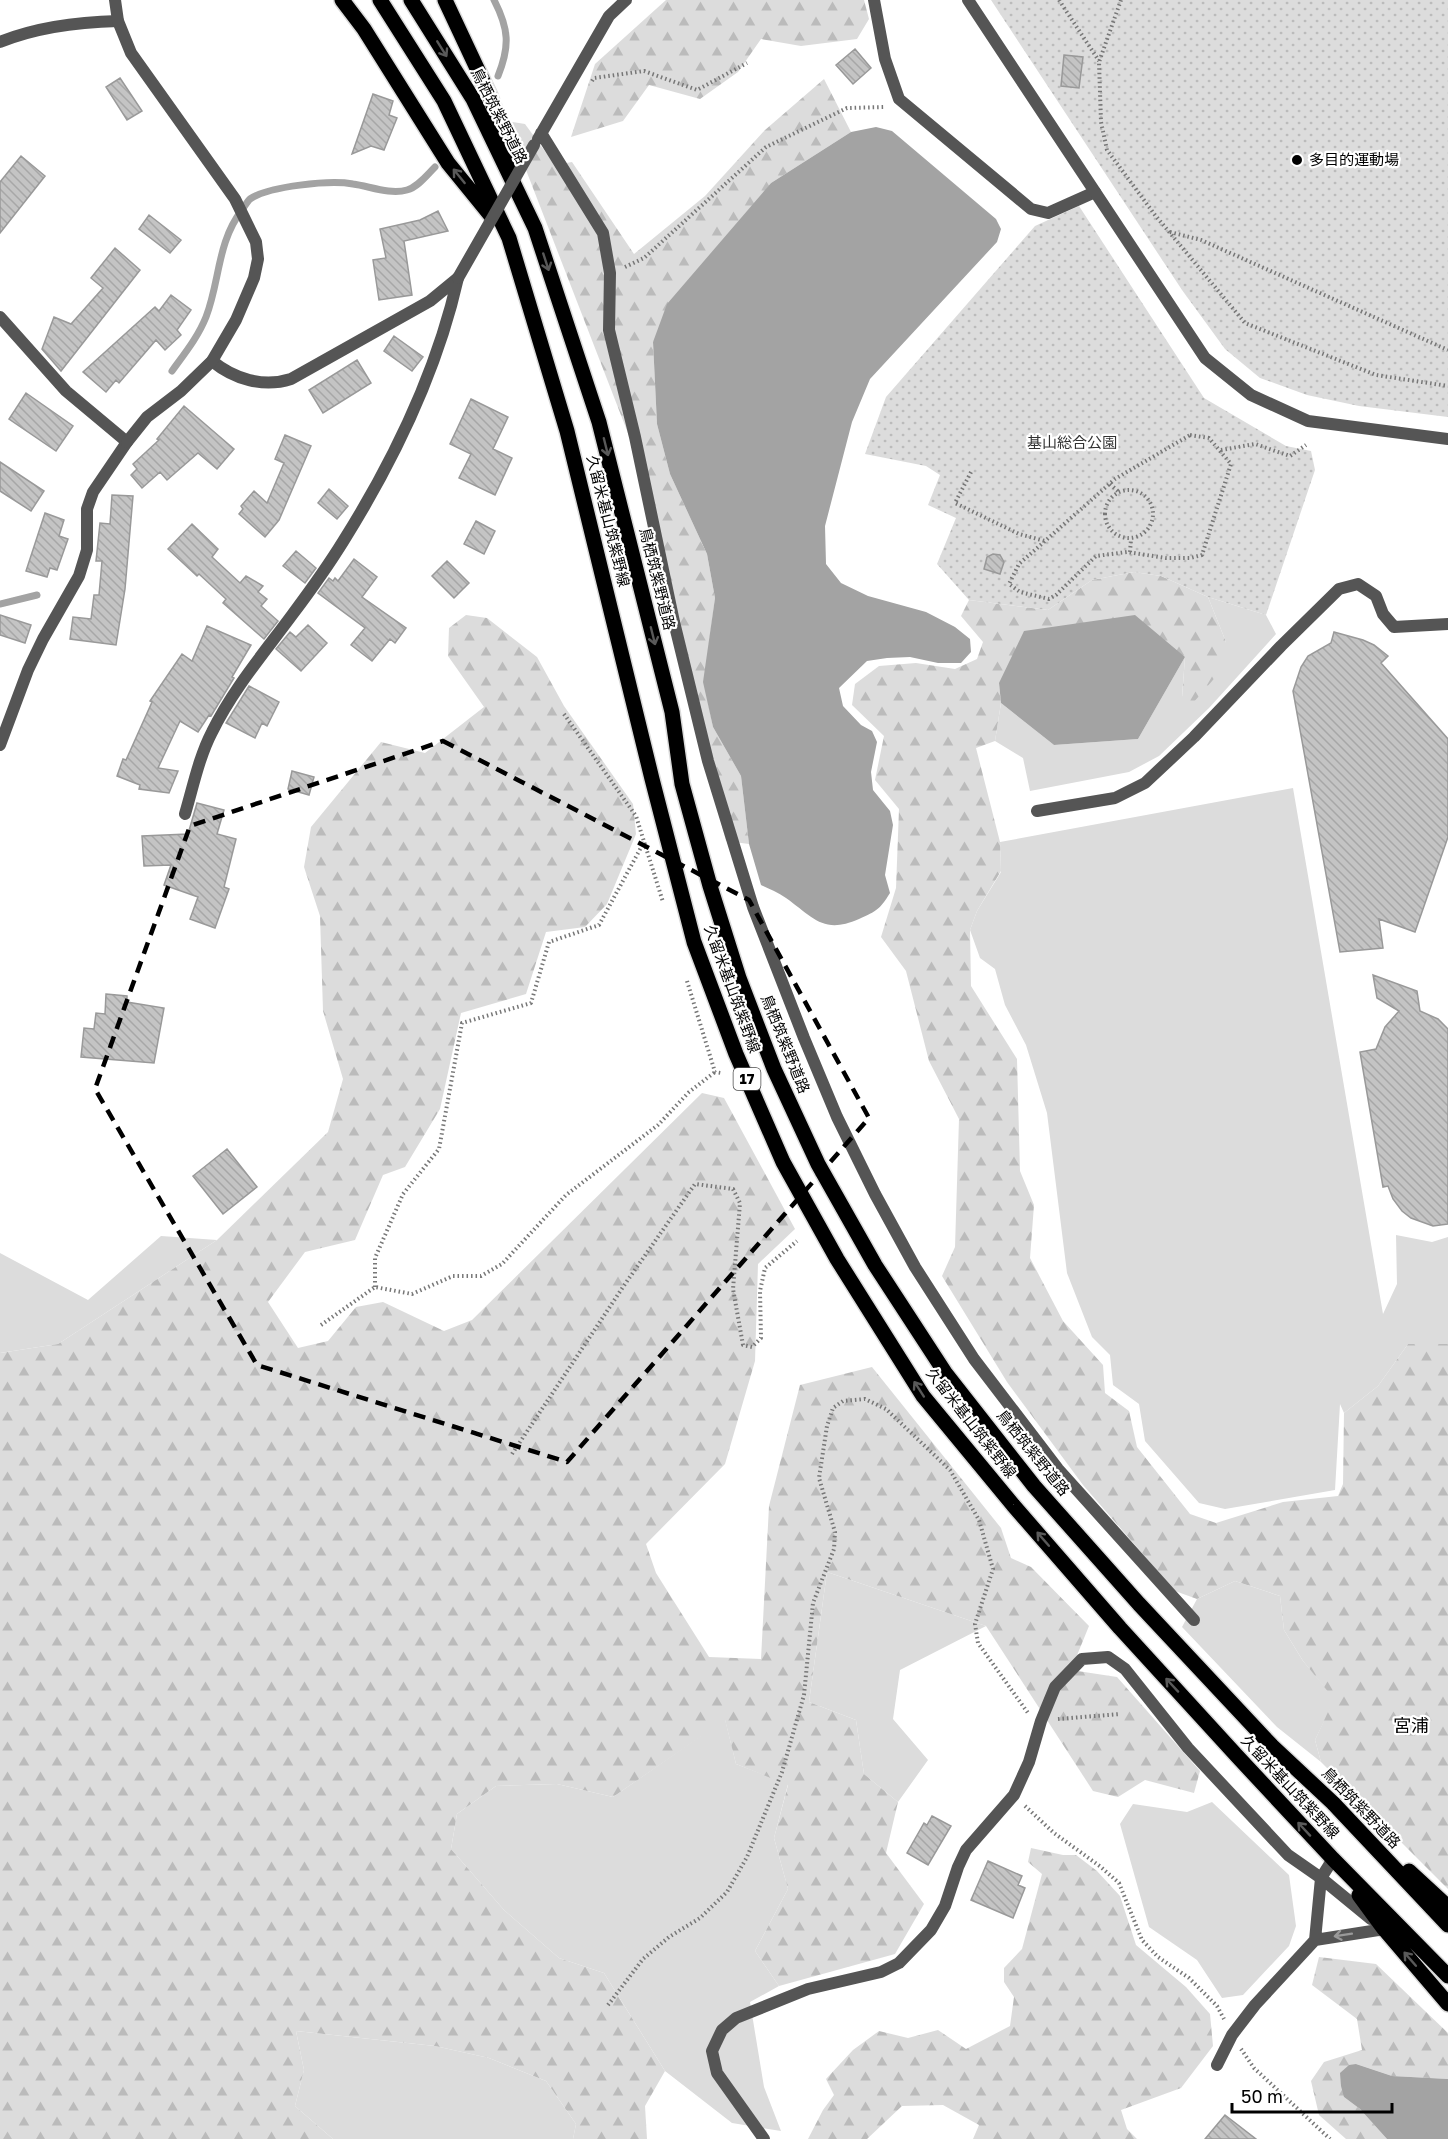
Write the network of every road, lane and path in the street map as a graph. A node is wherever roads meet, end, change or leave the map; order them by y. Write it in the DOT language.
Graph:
graph roads {
  1 [pos="115,0"];
  2 [pos="342,0"];
  3 [pos="380,0"];
  4 [pos="411,0"];
  5 [pos="445,0"];
  6 [pos="626,0"];
  7 [pos="874,0"];
  8 [pos="968,0"];
  9 [pos="1059,0"];
  10 [pos="1121,0"];
  11 [pos="118,21"];
  12 [pos="0,42"];
  13 [pos="1099,62"];
  14 [pos="747,63"];
  15 [pos="588,88"];
  16 [pos="899,99"];
  17 [pos="541,134"];
  18 [pos="1095,192"];
  19 [pos="535,228"];
  20 [pos="1168,231"];
  21 [pos="509,238"];
  22 [pos="610,273"];
  23 [pos="458,278"];
  24 [pos="0,317"];
  25 [pos="1448,350"];
  26 [pos="212,361"];
  27 [pos="1448,386"];
  28 [pos="1448,439"];
  29 [pos="127,442"];
  30 [pos="1306,445"];
  31 [pos="1221,450"];
  32 [pos="971,472"];
  33 [pos="1110,483"];
  34 [pos="1119,492"];
  35 [pos="1131,539"];
  36 [pos="1045,541"];
  37 [pos="1130,552"];
  38 [pos="1448,624"];
  39 [pos="564,714"];
  40 [pos="0,745"];
  41 [pos="1037,811"];
  42 [pos="185,814"];
  43 [pos="644,842"];
  44 [pos="664,908"];
  45 [pos="685,973"];
  46 [pos="715,1072"];
  47 [pos="721,1073"];
  48 [pos="797,1241"];
  49 [pos="375,1287"];
  50 [pos="321,1325"];
  51 [pos="512,1454"];
  52 [pos="1194,1620"];
  53 [pos="1120,1714"];
  54 [pos="1041,1721"];
  55 [pos="1014,1795"];
  56 [pos="1333,1803"];
  57 [pos="1333,1859"];
  58 [pos="1321,1878"];
  59 [pos="1448,1906"];
  60 [pos="1448,1925"];
  61 [pos="1401,1926"];
  62 [pos="1384,1929"];
  63 [pos="1315,1940"];
  64 [pos="1448,1976"];
  65 [pos="1448,2004"];
  66 [pos="608,2005"];
  67 [pos="1232,2035"];
  68 [pos="1217,2065"];
  69 [pos="764,2139"];
  70 [pos="1330,2139"];
  1 -- 11 [label="street"];
  21 -- 2 [label="main road, one-way"];
  3 -- 21 [label="main road, 久留米基山筑紫野線 / 17"];
  4 -- 19 [label="main road, 鳥栖筑紫野道路 / 17, one-way"];
  5 -- 19 [label="main road"];
  6 -- 17 [label="street"];
  7 -- 16 [label="street"];
  8 -- 18 [label="street"];
  9 -- 13 [label="path"];
  10 -- 13 [label="path"];
  11 -- 12 [label="street"];
  11 -- 26 [label="street"];
  13 -- 20 [label="path"];
  14 -- 15 [label="path"];
  16 -- 18 [label="street"];
  16 -- 22 [label="path"];
  17 -- 22 [label="street"];
  17 -- 23 [label="street, bridge"];
  18 -- 28 [label="street"];
  19 -- 56 [label="main road, 鳥栖筑紫野道路 / 17, one-way"];
  20 -- 25 [label="path"];
  20 -- 27 [label="path"];
  57 -- 21 [label="main road, 久留米基山筑紫野線 / 17, one-way"];
  22 -- 52 [label="street"];
  23 -- 26 [label="street"];
  23 -- 42 [label="street"];
  24 -- 29 [label="street"];
  26 -- 29 [label="street"];
  29 -- 40 [label="street"];
  30 -- 31 [label="path"];
  31 -- 33 [label="path"];
  31 -- 37 [label="path"];
  32 -- 36 [label="path"];
  33 -- 34 [label="path"];
  33 -- 36 [label="path"];
  34 -- 35 [label="path"];
  34 -- 35 [label="path"];
  35 -- 37 [label="path"];
  36 -- 37 [label="path"];
  38 -- 41 [label="street"];
  39 -- 43 [label="path"];
  43 -- 44 [label="path"];
  43 -- 49 [label="path"];
  45 -- 46 [label="path"];
  46 -- 47 [label="path"];
  46 -- 49 [label="path"];
  48 -- 51 [label="path"];
  49 -- 50 [label="path"];
  53 -- 54 [label="path"];
  54 -- 55 [label="street"];
  54 -- 58 [label="street"];
  54 -- 66 [label="path"];
  55 -- 67 [label="path"];
  55 -- 69 [label="street"];
  56 -- 59 [label="main road"];
  56 -- 60 [label="main road, 鳥栖筑紫野道路 / 17"];
  57 -- 58 [label="street"];
  57 -- 61 [label="main road, 久留米基山筑紫野線 / 17"];
  57 -- 62 [label="main road"];
  58 -- 62 [label="street"];
  58 -- 63 [label="street"];
  61 -- 62 [label="street"];
  61 -- 64 [label="main road, 久留米基山筑紫野線 / 17"];
  62 -- 63 [label="street, one-way"];
  65 -- 62 [label="main road, one-way"];
  63 -- 67 [label="street"];
  67 -- 68 [label="street"];
  67 -- 70 [label="path"];
}
